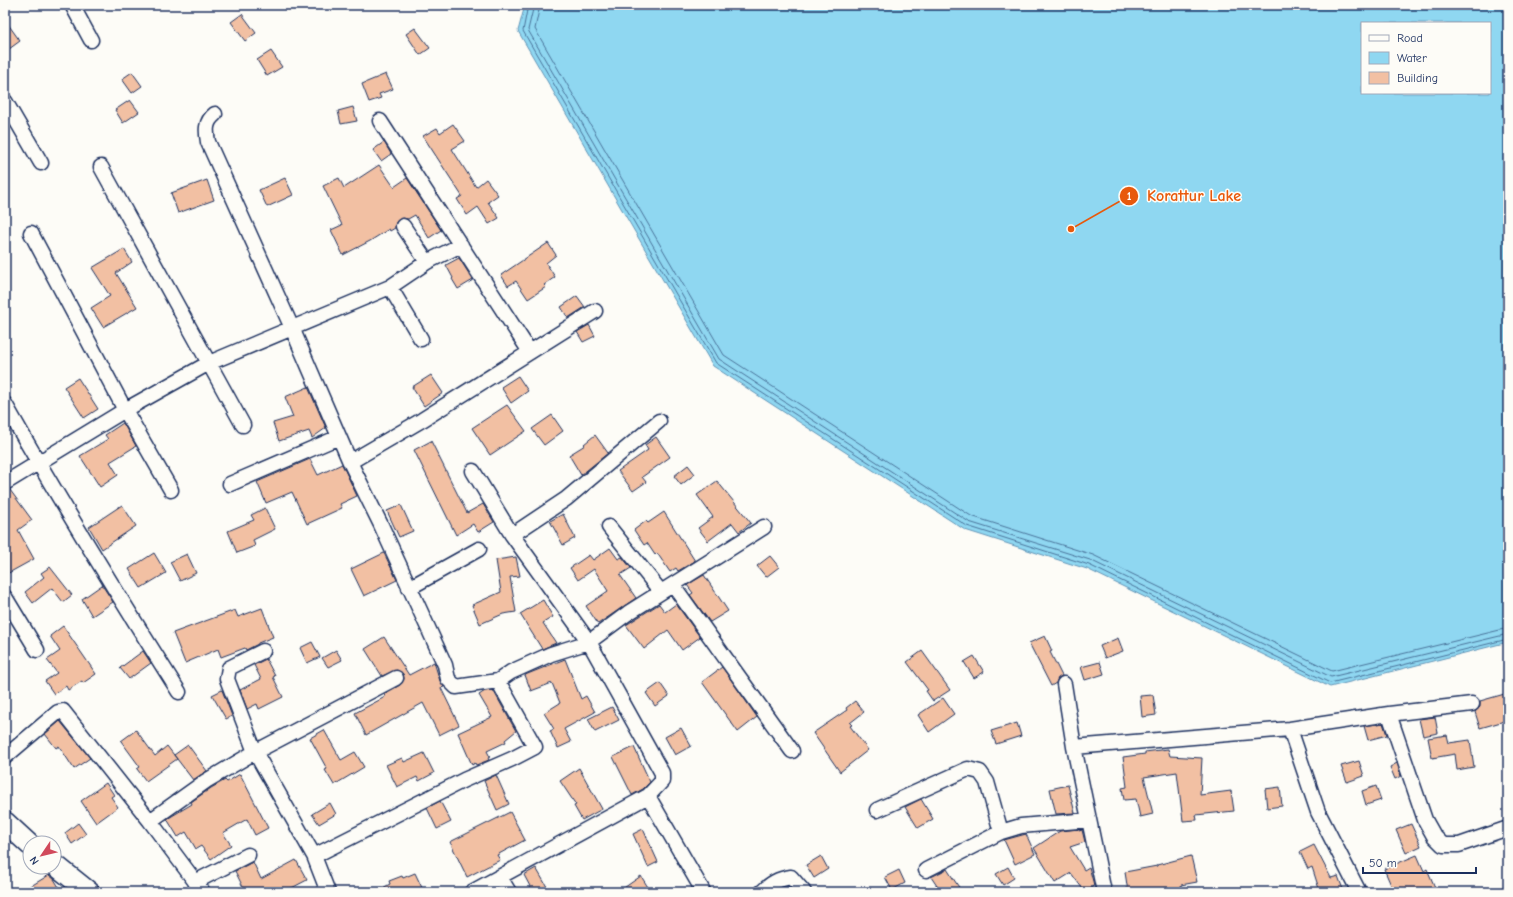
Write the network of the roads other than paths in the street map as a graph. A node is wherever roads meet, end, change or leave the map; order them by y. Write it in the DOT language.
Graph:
graph roads {
  1 [pos="72,5"];
  2 [pos="91,40"];
  3 [pos="5,101"];
  4 [pos="215,114"];
  5 [pos="380,121"];
  6 [pos="41,163"];
  7 [pos="101,167"];
  8 [pos="403,226"];
  9 [pos="31,233"];
  10 [pos="461,245"];
  11 [pos="427,262"];
  12 [pos="390,287"];
  13 [pos="595,311"];
  14 [pos="292,328"];
  15 [pos="421,339"];
  16 [pos="530,352"];
  17 [pos="209,363"];
  18 [pos="5,404"];
  19 [pos="125,410"];
  20 [pos="659,421"];
  21 [pos="243,425"];
  22 [pos="339,437"];
  23 [pos="350,462"];
  24 [pos="38,463"];
  25 [pos="473,471"];
  26 [pos="5,483"];
  27 [pos="230,484"];
  28 [pos="171,490"];
  29 [pos="609,527"];
  30 [pos="764,527"];
  31 [pos="512,535"];
  32 [pos="479,549"];
  33 [pos="409,588"];
  34 [pos="667,589"];
  35 [pos="5,597"];
  36 [pos="589,642"];
  37 [pos="36,650"];
  38 [pos="263,651"];
  39 [pos="396,678"];
  40 [pos="498,681"];
  41 [pos="1064,684"];
  42 [pos="179,692"];
  43 [pos="1472,704"];
  44 [pos="1389,714"];
  45 [pos="1290,728"];
  46 [pos="1074,747"];
  47 [pos="792,751"];
  48 [pos="255,752"];
  49 [pos="5,757"];
  50 [pos="648,796"];
  51 [pos="878,810"];
  52 [pos="1089,820"];
  53 [pos="150,821"];
  54 [pos="5,822"];
  55 [pos="1508,828"];
  56 [pos="1001,832"];
  57 [pos="22,838"];
  58 [pos="248,855"];
  59 [pos="314,856"];
  60 [pos="62,870"];
  61 [pos="926,870"];
  62 [pos="500,878"];
  63 [pos="199,887"];
  64 [pos="703,891"];
  65 [pos="1102,891"];
  66 [pos="89,892"];
  67 [pos="328,892"];
  68 [pos="472,892"];
  69 [pos="509,892"];
  70 [pos="762,892"];
  71 [pos="804,892"];
  72 [pos="1359,892"];
  1 -- 2 [label="street"];
  3 -- 6 [label="street"];
  4 -- 14 [label="street"];
  5 -- 10 [label="street"];
  7 -- 17 [label="street"];
  8 -- 11 [label="street"];
  9 -- 19 [label="street"];
  10 -- 11 [label="street"];
  10 -- 16 [label="street"];
  11 -- 12 [label="street"];
  12 -- 14 [label="street"];
  12 -- 15 [label="street"];
  13 -- 16 [label="street"];
  14 -- 17 [label="street"];
  14 -- 22 [label="street"];
  16 -- 23 [label="street"];
  17 -- 19 [label="street"];
  17 -- 21 [label="street"];
  18 -- 24 [label="street"];
  19 -- 24 [label="street"];
  19 -- 28 [label="street"];
  20 -- 31 [label="street"];
  22 -- 23 [label="street"];
  22 -- 27 [label="street"];
  23 -- 33 [label="street"];
  24 -- 26 [label="street"];
  24 -- 42 [label="street"];
  25 -- 31 [label="street"];
  29 -- 34 [label="street"];
  30 -- 34 [label="street"];
  31 -- 36 [label="street"];
  32 -- 33 [label="street"];
  33 -- 40 [label="street"];
  34 -- 36 [label="street"];
  34 -- 47 [label="street"];
  35 -- 37 [label="street"];
  36 -- 40 [label="street"];
  36 -- 50 [label="street"];
  38 -- 48 [label="street"];
  39 -- 48 [label="street"];
  40 -- 59 [label="street"];
  41 -- 46 [label="street"];
  43 -- 44 [label="street"];
  44 -- 45 [label="street"];
  44 -- 55 [label="street"];
  45 -- 46 [label="street"];
  45 -- 72 [label="street"];
  46 -- 52 [label="street"];
  48 -- 53 [label="street"];
  48 -- 59 [label="street"];
  49 -- 53 [label="street"];
  50 -- 62 [label="street"];
  50 -- 64 [label="street"];
  51 -- 56 [label="street"];
  52 -- 56 [label="street"];
  52 -- 65 [label="street"];
  53 -- 63 [label="street"];
  54 -- 57 [label="main road"];
  56 -- 61 [label="street"];
  58 -- 63 [label="street"];
  59 -- 67 [label="street"];
  60 -- 66 [label="main road"];
  62 -- 68 [label="street"];
  62 -- 69 [label="street"];
  70 -- 71 [label="street"];
}
